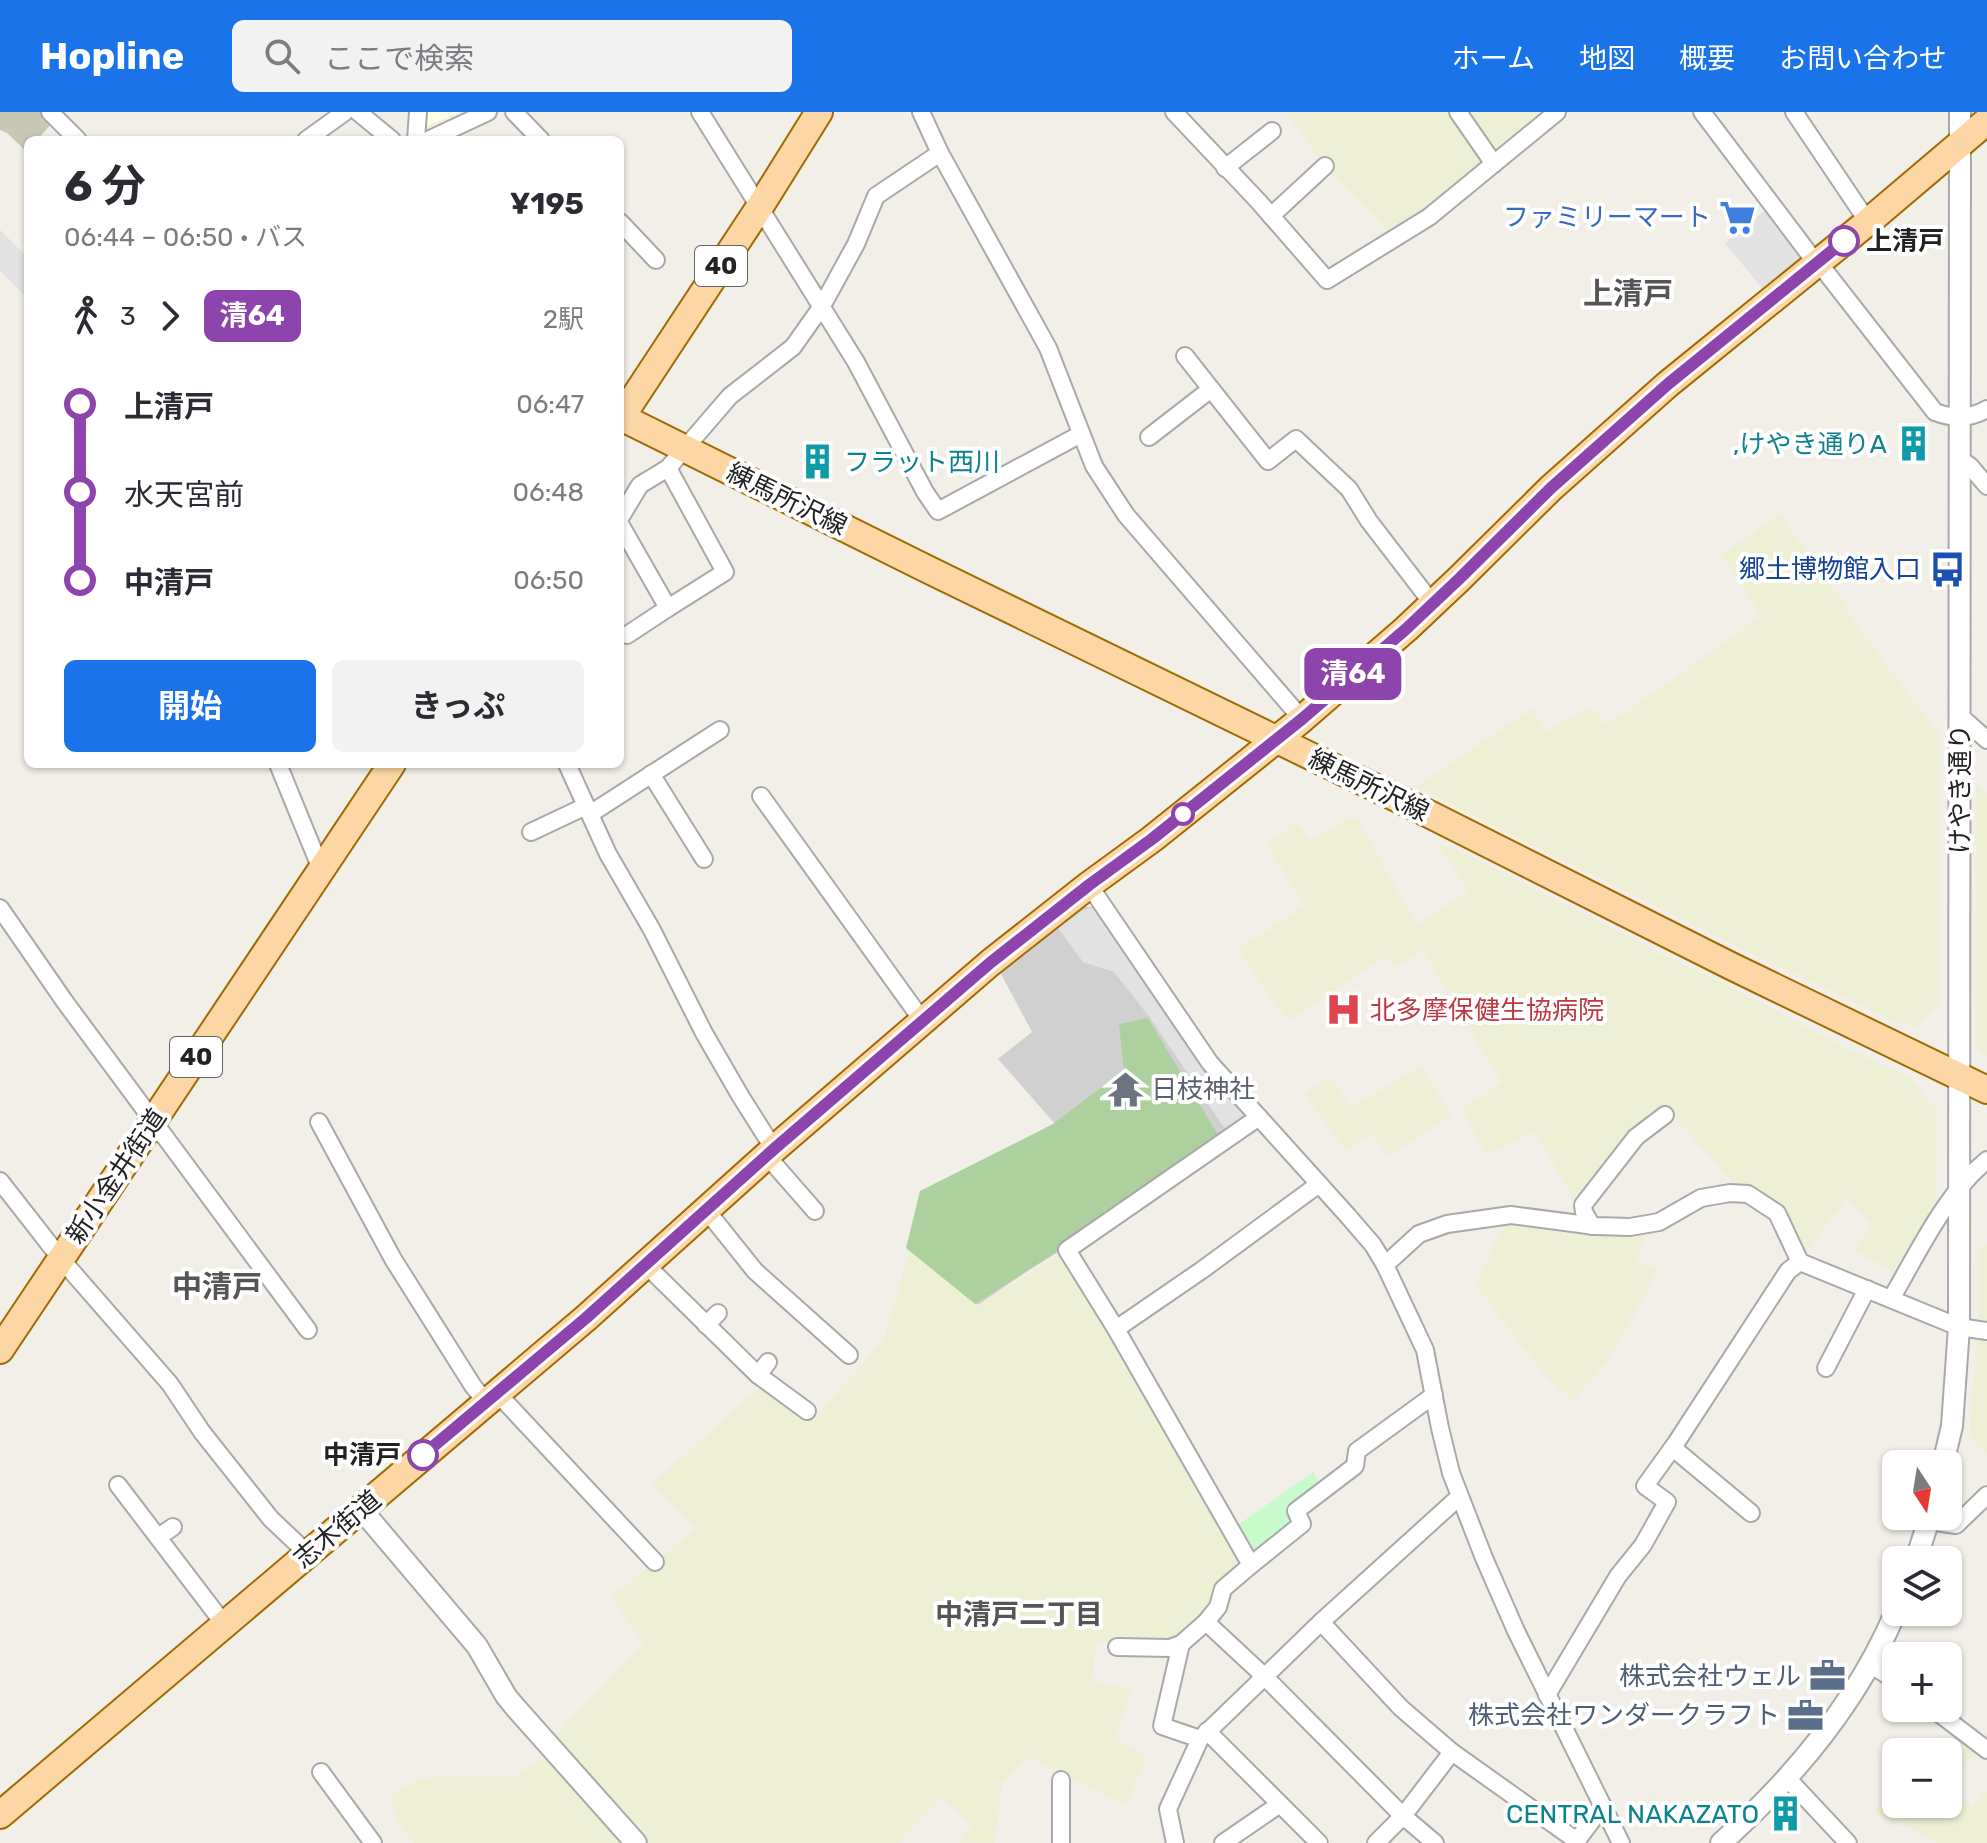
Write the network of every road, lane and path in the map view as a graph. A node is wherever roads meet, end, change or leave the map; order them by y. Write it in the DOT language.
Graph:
graph roads {
  1 [pos="50,112"];
  2 [pos="345,112"];
  3 [pos="358,112"];
  4 [pos="418,112"];
  5 [pos="488,112"];
  6 [pos="514,112"];
  7 [pos="700,112"];
  8 [pos="819,112"];
  9 [pos="921,112"];
  10 [pos="1458,112"];
  11 [pos="1557,112"];
  12 [pos="1702,112"];
  13 [pos="1794,112"];
  14 [pos="1960,112"];
  15 [pos="1180,114"];
  16 [pos="1987,121"];
  17 [pos="1272,131"];
  18 [pos="74,136"];
  19 [pos="312,136"];
  20 [pos="387,136"];
  21 [pos="416,136"];
  22 [pos="437,136"];
  23 [pos="537,136"];
  24 [pos="1960,144"];
  25 [pos="940,153"];
  26 [pos="1494,164"];
  27 [pos="1325,166"];
  28 [pos="1225,168"];
  29 [pos="759,208"];
  30 [pos="1271,216"];
  31 [pos="1868,222"];
  32 [pos="624,226"];
  33 [pos="656,260"];
  34 [pos="1818,262"];
  35 [pos="822,306"];
  36 [pos="1185,356"];
  37 [pos="1211,389"];
  38 [pos="1987,409"];
  39 [pos="624,413"];
  40 [pos="1960,417"];
  41 [pos="624,420"];
  42 [pos="1081,434"];
  43 [pos="1149,437"];
  44 [pos="676,458"];
  45 [pos="1960,459"];
  46 [pos="1987,486"];
  47 [pos="624,514"];
  48 [pos="624,528"];
  49 [pos="1432,603"];
  50 [pos="668,608"];
  51 [pos="627,635"];
  52 [pos="1960,716"];
  53 [pos="1302,719"];
  54 [pos="720,730"];
  55 [pos="1277,739"];
  56 [pos="1987,740"];
  57 [pos="280,768"];
  58 [pos="385,768"];
  59 [pos="569,768"];
  60 [pos="651,774"];
  61 [pos="761,796"];
  62 [pos="588,810"];
  63 [pos="531,832"];
  64 [pos="704,859"];
  65 [pos="321,869"];
  66 [pos="1089,885"];
  67 [pos="0,908"];
  68 [pos="922,1020"];
  69 [pos="1960,1077"];
  70 [pos="1987,1090"];
  71 [pos="1665,1115"];
  72 [pos="1259,1117"];
  73 [pos="153,1120"];
  74 [pos="319,1122"];
  75 [pos="771,1152"];
  76 [pos="1987,1160"];
  77 [pos="0,1181"];
  78 [pos="1319,1184"];
  79 [pos="1959,1189"];
  80 [pos="707,1211"];
  81 [pos="815,1211"];
  82 [pos="1592,1226"];
  83 [pos="61,1259"];
  84 [pos="1800,1262"];
  85 [pos="646,1265"];
  86 [pos="1385,1265"];
  87 [pos="1867,1289"];
  88 [pos="1891,1299"];
  89 [pos="1959,1327"];
  90 [pos="1116,1329"];
  91 [pos="308,1330"];
  92 [pos="1987,1331"];
  93 [pos="0,1350"];
  94 [pos="849,1355"];
  95 [pos="1826,1368"];
  96 [pos="1434,1395"];
  97 [pos="491,1397"];
  98 [pos="807,1411"];
  99 [pos="1673,1448"];
  100 [pos="1946,1450"];
  101 [pos="118,1485"];
  102 [pos="1987,1495"];
  103 [pos="1459,1497"];
  104 [pos="361,1509"];
  105 [pos="1751,1513"];
  106 [pos="1962,1519"];
  107 [pos="173,1527"];
  108 [pos="158,1537"];
  109 [pos="308,1554"];
  110 [pos="655,1562"];
  111 [pos="1251,1565"];
  112 [pos="1206,1622"];
  113 [pos="1321,1622"];
  114 [pos="224,1624"];
  115 [pos="1889,1626"];
  116 [pos="1181,1644"];
  117 [pos="1117,1647"];
  118 [pos="1870,1664"];
  119 [pos="1882,1672"];
  120 [pos="1264,1676"];
  121 [pos="1547,1695"];
  122 [pos="1950,1722"];
  123 [pos="1204,1735"];
  124 [pos="1987,1750"];
  125 [pos="1452,1752"];
  126 [pos="321,1772"];
  127 [pos="1788,1779"];
  128 [pos="1061,1780"];
  129 [pos="1280,1804"];
  130 [pos="1603,1806"];
  131 [pos="0,1815"];
  132 [pos="1403,1816"];
  133 [pos="1576,1842"];
  134 [pos="373,1843"];
  135 [pos="636,1843"];
  136 [pos="1061,1843"];
  137 [pos="1175,1843"];
  138 [pos="1223,1843"];
  139 [pos="1319,1843"];
  140 [pos="1376,1843"];
  141 [pos="1435,1843"];
  142 [pos="1621,1843"];
  143 [pos="1721,1843"];
  144 [pos="1848,1843"];
  1 -- 18 [label="street"];
  2 -- 19 [label="street"];
  3 -- 20 [label="street"];
  4 -- 21 [label="street"];
  5 -- 22 [label="street"];
  6 -- 23 [label="street"];
  7 -- 29 [label="street"];
  8 -- 29 [label="main road, 40"];
  9 -- 25 [label="street"];
  10 -- 26 [label="street"];
  11 -- 26 [label="street"];
  12 -- 34 [label="street"];
  13 -- 31 [label="street"];
  14 -- 24 [label="street, けやき通り"];
  15 -- 28 [label="street"];
  16 -- 24 [label="main road, 志木街道"];
  17 -- 28 [label="street"];
  24 -- 31 [label="main road, 志木街道"];
  24 -- 40 [label="street, けやき通り"];
  25 -- 35 [label="street"];
  25 -- 42 [label="street"];
  26 -- 30 [label="street"];
  27 -- 30 [label="street"];
  28 -- 30 [label="street"];
  29 -- 35 [label="street"];
  29 -- 39 [label="main road, 40"];
  31 -- 34 [label="main road, 志木街道"];
  32 -- 33 [label="street"];
  34 -- 40 [label="street"];
  34 -- 49 [label="main road, 志木街道"];
  35 -- 42 [label="street"];
  35 -- 44 [label="street"];
  36 -- 37 [label="street"];
  37 -- 43 [label="street"];
  37 -- 49 [label="street"];
  38 -- 40 [label="street"];
  40 -- 45 [label="street, けやき通り"];
  41 -- 44 [label="main road, 練馬所沢線"];
  42 -- 53 [label="street"];
  44 -- 47 [label="street"];
  44 -- 50 [label="street"];
  44 -- 55 [label="main road, 練馬所沢線"];
  45 -- 46 [label="street"];
  45 -- 52 [label="street, けやき通り"];
  48 -- 50 [label="street"];
  49 -- 53 [label="main road, 志木街道"];
  50 -- 51 [label="street"];
  52 -- 56 [label="street"];
  52 -- 69 [label="street, けやき通り"];
  53 -- 55 [label="main road, 志木街道"];
  54 -- 60 [label="street"];
  55 -- 66 [label="main road, 志木街道"];
  55 -- 69 [label="main road, 練馬所沢線"];
  57 -- 65 [label="street"];
  58 -- 65 [label="main road, 新小金井街道 / 40"];
  59 -- 62 [label="street"];
  60 -- 62 [label="street"];
  60 -- 64 [label="street"];
  61 -- 68 [label="street"];
  62 -- 63 [label="street"];
  62 -- 75 [label="street"];
  65 -- 73 [label="main road, 新小金井街道 / 40"];
  66 -- 68 [label="main road, 志木街道"];
  66 -- 72 [label="street"];
  67 -- 73 [label="street"];
  68 -- 75 [label="main road, 志木街道"];
  69 -- 70 [label="main road, 練馬所沢線"];
  69 -- 79 [label="street, けやき通り"];
  71 -- 82 [label="street"];
  72 -- 78 [label="street"];
  72 -- 90 [label="street"];
  73 -- 83 [label="main road, 新小金井街道 / 40"];
  73 -- 91 [label="street"];
  74 -- 97 [label="street"];
  75 -- 80 [label="main road, 志木街道"];
  75 -- 81 [label="street"];
  76 -- 79 [label="street"];
  77 -- 83 [label="street"];
  78 -- 86 [label="street"];
  78 -- 90 [label="street"];
  79 -- 88 [label="street"];
  79 -- 89 [label="street, けやき通り"];
  80 -- 85 [label="main road, 志木街道"];
  80 -- 94 [label="street"];
  82 -- 84 [label="street"];
  82 -- 86 [label="street"];
  83 -- 93 [label="main road, 新小金井街道 / 40"];
  83 -- 109 [label="street"];
  84 -- 87 [label="street"];
  84 -- 99 [label="street"];
  85 -- 97 [label="main road, 志木街道"];
  85 -- 98 [label="street"];
  86 -- 96 [label="street"];
  87 -- 88 [label="street"];
  87 -- 95 [label="street"];
  88 -- 89 [label="street"];
  89 -- 92 [label="street"];
  89 -- 100 [label="street, けやき通り"];
  90 -- 111 [label="street"];
  96 -- 103 [label="street"];
  96 -- 111 [label="street"];
  97 -- 104 [label="main road, 志木街道"];
  97 -- 110 [label="street"];
  99 -- 105 [label="street"];
  99 -- 121 [label="street"];
  101 -- 108 [label="street"];
  102 -- 106 [label="street"];
  103 -- 113 [label="street"];
  103 -- 121 [label="street"];
  104 -- 109 [label="main road, 志木街道"];
  104 -- 135 [label="street"];
  107 -- 108 [label="street"];
  108 -- 114 [label="street"];
  109 -- 114 [label="main road, 志木街道"];
  111 -- 112 [label="street"];
  112 -- 116 [label="street"];
  112 -- 120 [label="street"];
  113 -- 120 [label="street"];
  113 -- 125 [label="street"];
  114 -- 131 [label="main road, 志木街道"];
  115 -- 118 [label="street"];
  116 -- 117 [label="street"];
  116 -- 123 [label="street"];
  118 -- 119 [label="street"];
  118 -- 127 [label="street"];
  120 -- 123 [label="street"];
  120 -- 132 [label="street"];
  121 -- 130 [label="street"];
  122 -- 124 [label="street"];
  123 -- 129 [label="street"];
  123 -- 137 [label="street"];
  125 -- 132 [label="street"];
  125 -- 133 [label="street"];
  126 -- 134 [label="street"];
  127 -- 143 [label="street"];
  127 -- 144 [label="street"];
  128 -- 136 [label="street"];
  129 -- 138 [label="street"];
  129 -- 139 [label="street"];
  130 -- 133 [label="street"];
  130 -- 142 [label="street"];
  132 -- 140 [label="street"];
  132 -- 141 [label="street"];
}
